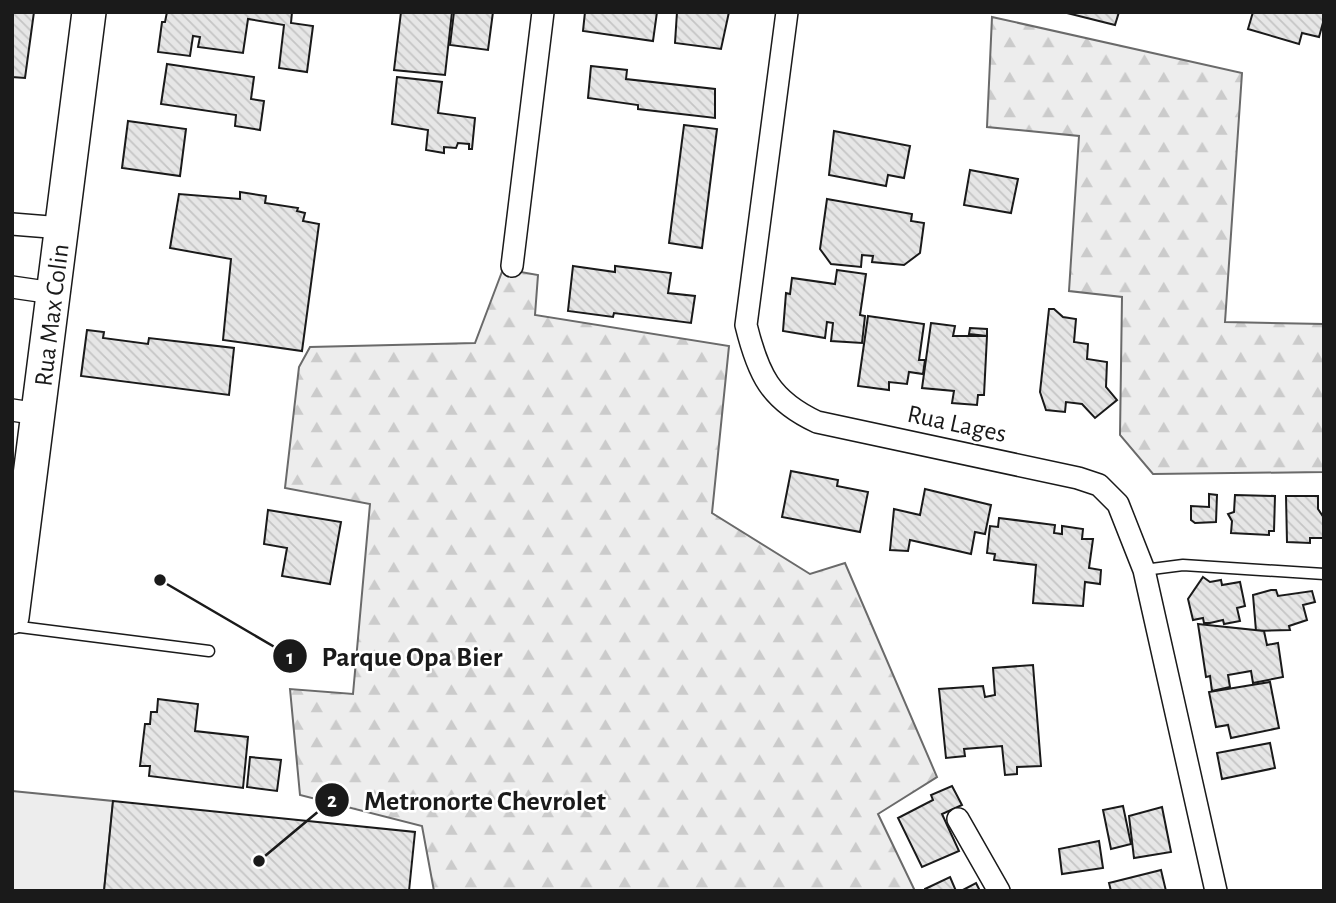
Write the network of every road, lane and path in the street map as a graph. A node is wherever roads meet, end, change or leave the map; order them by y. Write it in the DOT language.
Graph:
graph roads {
  1 [pos="89,12"];
  2 [pos="543,12"];
  3 [pos="787,12"];
  4 [pos="12,224"];
  5 [pos="62,228"];
  6 [pos="512,266"];
  7 [pos="12,287"];
  8 [pos="53,293"];
  9 [pos="25,412"];
  10 [pos="1144,570"];
  11 [pos="1324,574"];
  12 [pos="12,617"];
  13 [pos="12,626"];
  14 [pos="209,651"];
  15 [pos="958,819"];
  16 [pos="999,891"];
  17 [pos="1216,891"];
  1 -- 5 [label="main road, Rua Max Colin"];
  2 -- 6 [label="street"];
  3 -- 10 [label="street, Rua Lages"];
  4 -- 5 [label="street"];
  5 -- 8 [label="main road, Rua Max Colin"];
  7 -- 8 [label="street"];
  8 -- 9 [label="main road, Rua Max Colin"];
  9 -- 12 [label="main road, Rua Max Colin"];
  10 -- 11 [label="lane"];
  10 -- 17 [label="street, Rua Lages"];
  13 -- 14 [label="lane"];
  15 -- 16 [label="street"];
}
